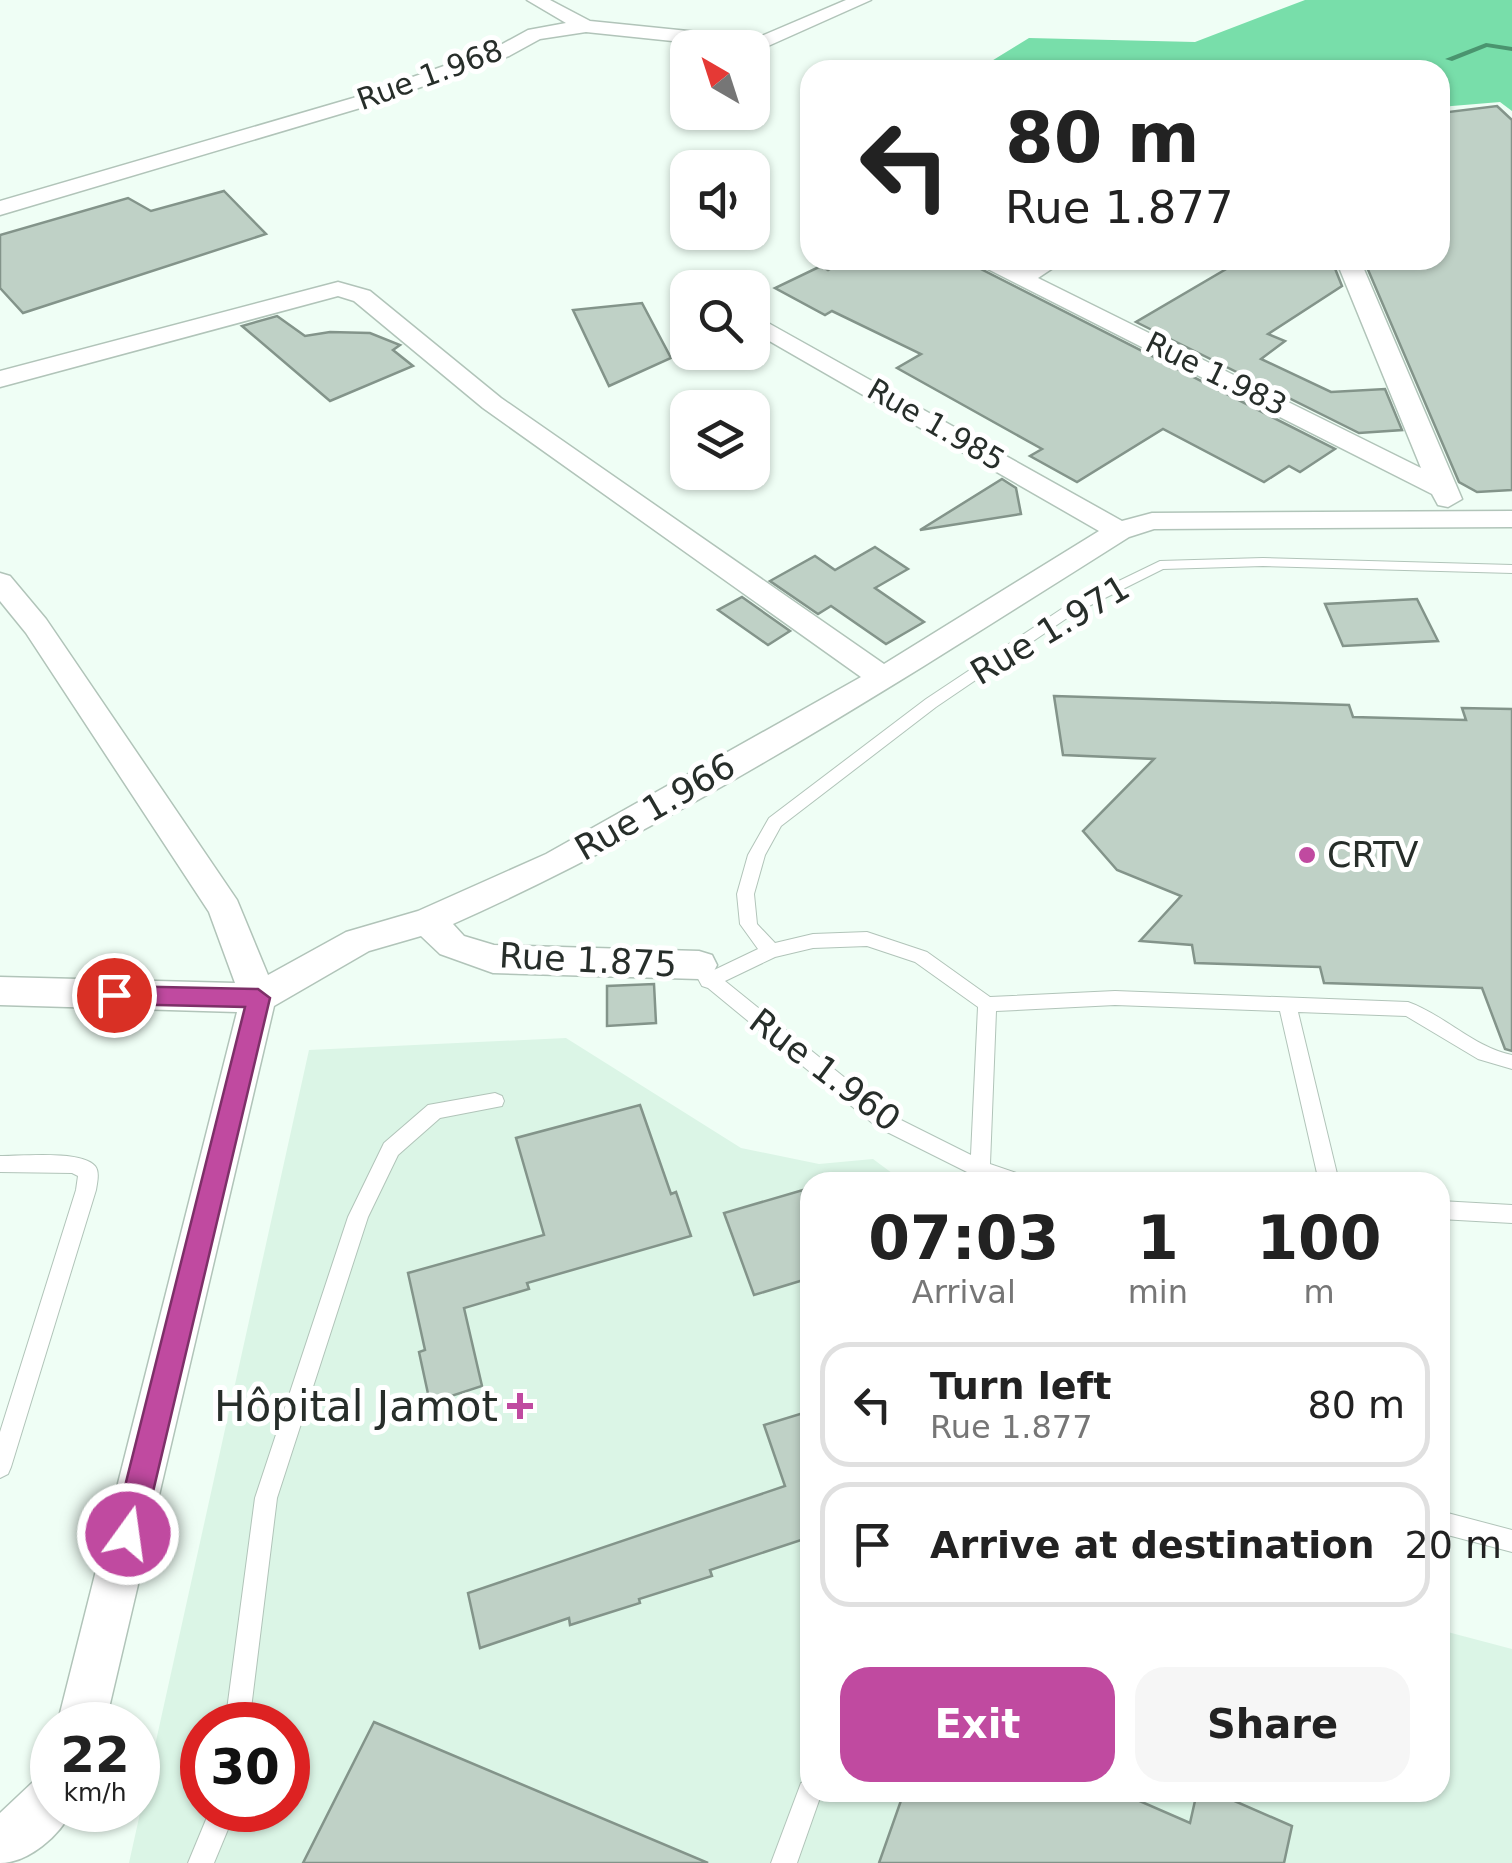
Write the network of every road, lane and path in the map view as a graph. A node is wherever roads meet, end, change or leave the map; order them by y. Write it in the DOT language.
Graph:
graph roads {
  1 [pos="536,0"];
  2 [pos="856,1"];
  3 [pos="586,26"];
  4 [pos="0,208"];
  5 [pos="1003,270"];
  6 [pos="1035,270"];
  7 [pos="1352,270"];
  8 [pos="1020,278"];
  9 [pos="770,331"];
  10 [pos="0,378"];
  11 [pos="1450,504"];
  12 [pos="1512,519"];
  13 [pos="1119,531"];
  14 [pos="1512,569"];
  15 [pos="0,582"];
  16 [pos="884,678"];
  17 [pos="428,921"];
  18 [pos="771,950"];
  19 [pos="704,973"];
  20 [pos="0,992"];
  21 [pos="258,998"];
  22 [pos="986,1004"];
  23 [pos="1287,1004"];
  24 [pos="1512,1062"];
  25 [pos="496,1100"];
  26 [pos="0,1164"];
  27 [pos="980,1168"];
  28 [pos="991,1172"];
  29 [pos="1327,1172"];
  30 [pos="1450,1211"];
  31 [pos="1512,1214"];
  32 [pos="0,1467"];
  33 [pos="1450,1525"];
  34 [pos="1512,1541"];
  35 [pos="87,1702"];
  36 [pos="239,1702"];
  37 [pos="806,1802"];
  38 [pos="30,1822"];
  39 [pos="214,1832"];
  40 [pos="0,1844"];
  41 [pos="201,1863"];
  42 [pos="784,1863"];
  1 -- 3 [label="street"];
  2 -- 3 [label="street, Rue 1.968"];
  3 -- 4 [label="street, Rue 1.968"];
  5 -- 8 [label="street"];
  6 -- 8 [label="street"];
  7 -- 11 [label="street"];
  8 -- 11 [label="street, Rue 1.983"];
  9 -- 13 [label="street, Rue 1.985"];
  10 -- 16 [label="street"];
  11 -- 12 [label="street, Rue 1.966"];
  11 -- 13 [label="street, Rue 1.966"];
  13 -- 16 [label="street, Rue 1.966"];
  14 -- 18 [label="lane, Rue 1.971"];
  15 -- 21 [label="street"];
  16 -- 17 [label="street, Rue 1.966"];
  17 -- 19 [label="street, Rue 1.875"];
  17 -- 21 [label="street, Rue 1.966"];
  18 -- 19 [label="lane"];
  18 -- 22 [label="lane"];
  19 -- 27 [label="lane, Rue 1.960"];
  20 -- 21 [label="street"];
  21 -- 35 [label="street"];
  22 -- 23 [label="lane"];
  22 -- 27 [label="lane"];
  23 -- 24 [label="lane"];
  23 -- 29 [label="lane"];
  25 -- 36 [label="lane"];
  26 -- 32 [label="lane"];
  27 -- 28 [label="lane, Rue 1.960"];
  30 -- 31 [label="lane"];
  33 -- 34 [label="lane"];
  37 -- 42 [label="lane"];
  38 -- 40 [label="street"];
  39 -- 41 [label="lane"];
}
